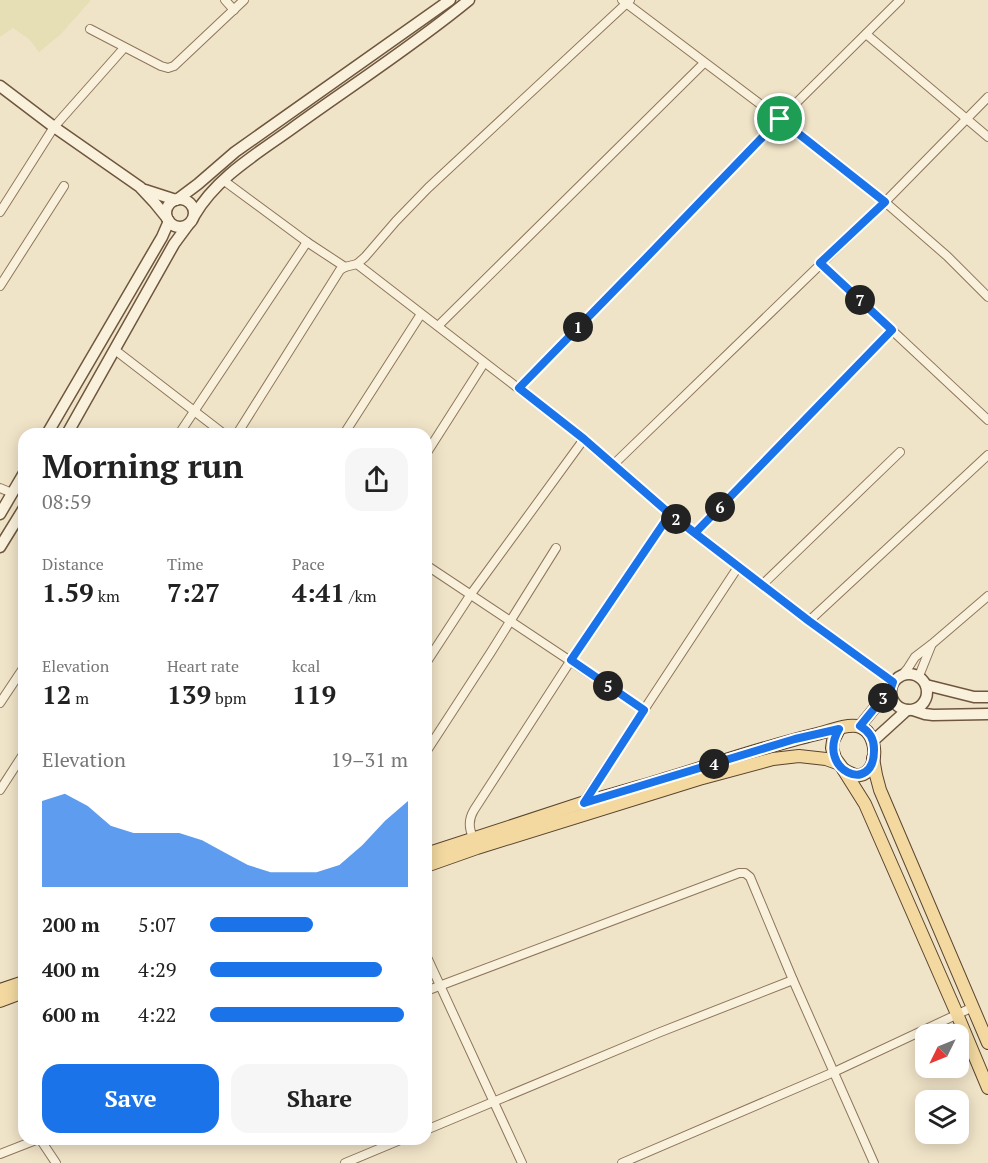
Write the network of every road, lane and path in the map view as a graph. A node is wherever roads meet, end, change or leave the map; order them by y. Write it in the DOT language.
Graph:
graph roads {
  1 [pos="225,0"];
  2 [pos="244,0"];
  3 [pos="450,0"];
  4 [pos="469,0"];
  5 [pos="900,0"];
  6 [pos="626,1"];
  7 [pos="234,10"];
  8 [pos="90,28"];
  9 [pos="866,34"];
  10 [pos="124,48"];
  11 [pos="704,63"];
  12 [pos="0,86"];
  13 [pos="988,97"];
  14 [pos="780,119"];
  15 [pos="966,120"];
  16 [pos="54,127"];
  17 [pos="988,137"];
  18 [pos="224,180"];
  19 [pos="64,186"];
  20 [pos="140,187"];
  21 [pos="177,200"];
  22 [pos="885,202"];
  23 [pos="0,212"];
  24 [pos="168,220"];
  25 [pos="191,220"];
  26 [pos="307,242"];
  27 [pos="820,263"];
  28 [pos="357,264"];
  29 [pos="345,267"];
  30 [pos="0,286"];
  31 [pos="988,297"];
  32 [pos="421,314"];
  33 [pos="438,326"];
  34 [pos="892,330"];
  35 [pos="115,350"];
  36 [pos="484,363"];
  37 [pos="519,388"];
  38 [pos="194,411"];
  39 [pos="988,420"];
  40 [pos="51,428"];
  41 [pos="70,428"];
  42 [pos="183,428"];
  43 [pos="216,428"];
  44 [pos="241,428"];
  45 [pos="348,428"];
  46 [pos="584,439"];
  47 [pos="432,445"];
  48 [pos="900,452"];
  49 [pos="988,455"];
  50 [pos="613,465"];
  51 [pos="18,483"];
  52 [pos="0,488"];
  53 [pos="12,493"];
  54 [pos="0,514"];
  55 [pos="670,514"];
  56 [pos="18,518"];
  57 [pos="695,533"];
  58 [pos="0,547"];
  59 [pos="556,548"];
  60 [pos="738,567"];
  61 [pos="432,569"];
  62 [pos="762,585"];
  63 [pos="471,594"];
  64 [pos="988,596"];
  65 [pos="510,620"];
  66 [pos="809,621"];
  67 [pos="932,644"];
  68 [pos="432,654"];
  69 [pos="571,660"];
  70 [pos="18,676"];
  71 [pos="919,676"];
  72 [pos="896,682"];
  73 [pos="926,685"];
  74 [pos="988,697"];
  75 [pos="0,703"];
  76 [pos="644,710"];
  77 [pos="910,710"];
  78 [pos="988,714"];
  79 [pos="860,726"];
  80 [pos="839,729"];
  81 [pos="432,743"];
  82 [pos="874,750"];
  83 [pos="18,762"];
  84 [pos="840,766"];
  85 [pos="0,790"];
  86 [pos="584,803"];
  87 [pos="475,843"];
  88 [pos="432,853"];
  89 [pos="432,863"];
  90 [pos="432,967"];
  91 [pos="793,980"];
  92 [pos="18,984"];
  93 [pos="441,985"];
  94 [pos="432,989"];
  95 [pos="0,990"];
  96 [pos="18,994"];
  97 [pos="0,1001"];
  98 [pos="973,1007"];
  99 [pos="957,1014"];
  100 [pos="988,1043"];
  101 [pos="834,1072"];
  102 [pos="988,1088"];
  103 [pos="494,1102"];
  104 [pos="432,1128"];
  105 [pos="25,1145"];
  106 [pos="45,1145"];
  107 [pos="388,1145"];
  108 [pos="0,1154"];
  109 [pos="638,1160"];
  110 [pos="56,1163"];
  111 [pos="345,1163"];
  112 [pos="522,1163"];
  113 [pos="622,1163"];
  114 [pos="874,1163"];
  1 -- 7 [label="street"];
  2 -- 7 [label="street"];
  3 -- 21 [label="main road"];
  4 -- 18 [label="main road"];
  5 -- 9 [label="street"];
  6 -- 11 [label="street"];
  6 -- 28 [label="street"];
  7 -- 10 [label="street"];
  8 -- 10 [label="street"];
  9 -- 14 [label="street"];
  9 -- 15 [label="street"];
  10 -- 16 [label="street"];
  11 -- 14 [label="street"];
  11 -- 33 [label="street"];
  12 -- 16 [label="main road"];
  13 -- 15 [label="street"];
  14 -- 22 [label="street"];
  14 -- 37 [label="street"];
  15 -- 17 [label="street"];
  15 -- 22 [label="street"];
  16 -- 20 [label="main road"];
  16 -- 23 [label="street"];
  18 -- 25 [label="main road"];
  18 -- 26 [label="street"];
  19 -- 30 [label="street"];
  20 -- 21 [label="main road"];
  20 -- 24 [label="main road"];
  21 -- 24 [label="main road"];
  21 -- 25 [label="main road"];
  22 -- 27 [label="street"];
  22 -- 31 [label="street"];
  24 -- 25 [label="main road"];
  24 -- 40 [label="main road"];
  25 -- 35 [label="main road"];
  26 -- 29 [label="street"];
  26 -- 38 [label="street"];
  27 -- 34 [label="street"];
  27 -- 50 [label="street"];
  28 -- 29 [label="street"];
  28 -- 32 [label="street"];
  29 -- 44 [label="street"];
  32 -- 33 [label="street"];
  32 -- 45 [label="street"];
  33 -- 36 [label="street"];
  34 -- 39 [label="street"];
  34 -- 57 [label="street"];
  35 -- 38 [label="street"];
  35 -- 41 [label="main road"];
  36 -- 37 [label="street"];
  36 -- 47 [label="street"];
  37 -- 46 [label="street"];
  38 -- 42 [label="street"];
  38 -- 43 [label="street"];
  46 -- 50 [label="street"];
  46 -- 63 [label="street"];
  48 -- 62 [label="street"];
  49 -- 66 [label="street"];
  50 -- 55 [label="street"];
  51 -- 53 [label="main road"];
  52 -- 53 [label="street"];
  53 -- 54 [label="main road"];
  55 -- 57 [label="street"];
  55 -- 69 [label="street"];
  56 -- 58 [label="main road"];
  57 -- 60 [label="street"];
  59 -- 65 [label="street"];
  60 -- 62 [label="street"];
  60 -- 76 [label="street"];
  61 -- 63 [label="street"];
  62 -- 66 [label="street"];
  63 -- 65 [label="street"];
  63 -- 68 [label="street"];
  64 -- 67 [label="street"];
  65 -- 69 [label="street"];
  65 -- 81 [label="street"];
  66 -- 72 [label="street"];
  67 -- 71 [label="street"];
  67 -- 72 [label="street"];
  69 -- 76 [label="street"];
  69 -- 87 [label="street"];
  70 -- 75 [label="street"];
  71 -- 72 [label="main road"];
  71 -- 73 [label="main road"];
  72 -- 77 [label="main road"];
  72 -- 79 [label="main road"];
  73 -- 74 [label="main road"];
  73 -- 77 [label="main road"];
  76 -- 86 [label="street"];
  77 -- 78 [label="main road"];
  77 -- 82 [label="main road"];
  79 -- 80 [label="main road"];
  79 -- 82 [label="main road"];
  80 -- 84 [label="main road"];
  80 -- 86 [label="main road"];
  82 -- 84 [label="main road"];
  82 -- 98 [label="main road"];
  83 -- 85 [label="street"];
  84 -- 87 [label="main road"];
  84 -- 99 [label="main road"];
  86 -- 87 [label="main road"];
  87 -- 88 [label="main road"];
  87 -- 89 [label="main road"];
  90 -- 93 [label="street"];
  91 -- 93 [label="street"];
  91 -- 101 [label="street"];
  91 -- 103 [label="street"];
  92 -- 95 [label="main road"];
  93 -- 94 [label="street"];
  93 -- 103 [label="street"];
  96 -- 97 [label="main road"];
  98 -- 99 [label="street"];
  98 -- 100 [label="main road"];
  99 -- 101 [label="street"];
  99 -- 102 [label="main road"];
  101 -- 109 [label="street"];
  101 -- 114 [label="street"];
  103 -- 104 [label="street"];
  103 -- 112 [label="street"];
  105 -- 108 [label="street"];
  106 -- 110 [label="street"];
  107 -- 111 [label="street"];
  109 -- 113 [label="street"];
}
